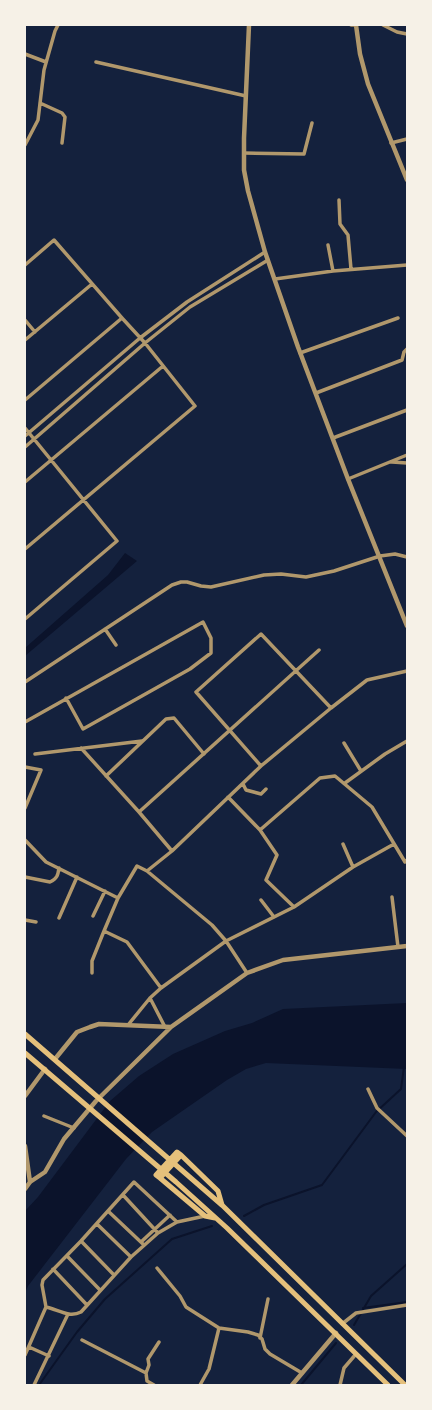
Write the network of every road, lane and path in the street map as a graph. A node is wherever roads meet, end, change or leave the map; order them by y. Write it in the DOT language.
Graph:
graph roads {
  1 [pos="58,25"];
  2 [pos="249,25"];
  3 [pos="351,25"];
  4 [pos="356,25"];
  5 [pos="383,25"];
  6 [pos="407,34"];
  7 [pos="25,54"];
  8 [pos="46,62"];
  9 [pos="96,62"];
  10 [pos="246,96"];
  11 [pos="40,103"];
  12 [pos="312,123"];
  13 [pos="407,139"];
  14 [pos="62,142"];
  15 [pos="391,143"];
  16 [pos="25,145"];
  17 [pos="244,153"];
  18 [pos="407,180"];
  19 [pos="339,200"];
  20 [pos="328,245"];
  21 [pos="265,252"];
  22 [pos="268,260"];
  23 [pos="25,265"];
  24 [pos="407,265"];
  25 [pos="351,269"];
  26 [pos="333,271"];
  27 [pos="275,279"];
  28 [pos="92,284"];
  29 [pos="122,318"];
  30 [pos="398,318"];
  31 [pos="25,320"];
  32 [pos="35,332"];
  33 [pos="140,338"];
  34 [pos="25,340"];
  35 [pos="144,343"];
  36 [pos="407,349"];
  37 [pos="300,353"];
  38 [pos="163,366"];
  39 [pos="316,393"];
  40 [pos="25,400"];
  41 [pos="407,410"];
  42 [pos="25,428"];
  43 [pos="29,433"];
  44 [pos="25,436"];
  45 [pos="333,438"];
  46 [pos="34,439"];
  47 [pos="25,447"];
  48 [pos="407,455"];
  49 [pos="51,460"];
  50 [pos="391,462"];
  51 [pos="407,463"];
  52 [pos="348,479"];
  53 [pos="25,482"];
  54 [pos="84,499"];
  55 [pos="25,550"];
  56 [pos="380,556"];
  57 [pos="407,557"];
  58 [pos="405,614"];
  59 [pos="25,619"];
  60 [pos="407,626"];
  61 [pos="105,629"];
  62 [pos="116,645"];
  63 [pos="320,650"];
  64 [pos="296,670"];
  65 [pos="407,671"];
  66 [pos="25,682"];
  67 [pos="66,698"];
  68 [pos="331,708"];
  69 [pos="25,722"];
  70 [pos="230,730"];
  71 [pos="144,741"];
  72 [pos="407,741"];
  73 [pos="344,743"];
  74 [pos="81,748"];
  75 [pos="35,754"];
  76 [pos="204,754"];
  77 [pos="261,766"];
  78 [pos="25,767"];
  79 [pos="361,771"];
  80 [pos="106,776"];
  81 [pos="345,783"];
  82 [pos="243,784"];
  83 [pos="266,789"];
  84 [pos="228,797"];
  85 [pos="26,803"];
  86 [pos="25,808"];
  87 [pos="139,812"];
  88 [pos="260,830"];
  89 [pos="25,840"];
  90 [pos="343,844"];
  91 [pos="394,844"];
  92 [pos="172,851"];
  93 [pos="407,860"];
  94 [pos="353,867"];
  95 [pos="59,868"];
  96 [pos="147,871"];
  97 [pos="77,877"];
  98 [pos="25,878"];
  99 [pos="105,891"];
  100 [pos="392,897"];
  101 [pos="118,898"];
  102 [pos="261,900"];
  103 [pos="294,907"];
  104 [pos="93,916"];
  105 [pos="274,917"];
  106 [pos="58,918"];
  107 [pos="25,920"];
  108 [pos="36,922"];
  109 [pos="104,931"];
  110 [pos="226,941"];
  111 [pos="407,946"];
  112 [pos="398,947"];
  113 [pos="92,973"];
  114 [pos="247,973"];
  115 [pos="161,988"];
  116 [pos="150,998"];
  117 [pos="128,1025"];
  118 [pos="165,1027"];
  119 [pos="171,1027"];
  120 [pos="25,1034"];
  121 [pos="25,1053"];
  122 [pos="55,1059"];
  123 [pos="45,1069"];
  124 [pos="368,1089"];
  125 [pos="25,1096"];
  126 [pos="44,1116"];
  127 [pos="74,1128"];
  128 [pos="407,1136"];
  129 [pos="25,1146"];
  130 [pos="30,1182"];
  131 [pos="25,1189"];
  132 [pos="123,1195"];
  133 [pos="223,1206"];
  134 [pos="108,1211"];
  135 [pos="170,1215"];
  136 [pos="205,1216"];
  137 [pos="215,1218"];
  138 [pos="177,1222"];
  139 [pos="97,1224"];
  140 [pos="155,1229"];
  141 [pos="158,1233"];
  142 [pos="81,1241"];
  143 [pos="142,1244"];
  144 [pos="67,1256"];
  145 [pos="131,1257"];
  146 [pos="157,1268"];
  147 [pos="53,1270"];
  148 [pos="114,1275"];
  149 [pos="100,1290"];
  150 [pos="268,1299"];
  151 [pos="87,1305"];
  152 [pos="407,1305"];
  153 [pos="46,1307"];
  154 [pos="68,1314"];
  155 [pos="342,1324"];
  156 [pos="219,1328"];
  157 [pos="336,1333"];
  158 [pos="260,1338"];
  159 [pos="82,1340"];
  160 [pos="159,1342"];
  161 [pos="29,1347"];
  162 [pos="356,1354"];
  163 [pos="25,1356"];
  164 [pos="49,1356"];
  165 [pos="146,1373"];
  166 [pos="302,1373"];
  167 [pos="147,1381"];
  168 [pos="34,1385"];
  169 [pos="144,1385"];
  170 [pos="154,1385"];
  171 [pos="200,1385"];
  172 [pos="292,1385"];
  173 [pos="340,1385"];
  174 [pos="388,1385"];
  175 [pos="405,1385"];
  1 -- 8 [label="street"];
  2 -- 10 [label="street"];
  3 -- 4 [label="street"];
  4 -- 15 [label="street"];
  5 -- 6 [label="street"];
  7 -- 8 [label="street"];
  8 -- 11 [label="street"];
  9 -- 10 [label="street"];
  10 -- 17 [label="street"];
  11 -- 14 [label="street"];
  11 -- 16 [label="street"];
  12 -- 17 [label="street"];
  13 -- 15 [label="street"];
  15 -- 18 [label="street"];
  17 -- 21 [label="street"];
  19 -- 25 [label="street"];
  20 -- 26 [label="street"];
  21 -- 22 [label="street"];
  21 -- 33 [label="street"];
  22 -- 27 [label="street"];
  22 -- 35 [label="street"];
  23 -- 28 [label="street"];
  24 -- 25 [label="street"];
  25 -- 26 [label="street"];
  26 -- 27 [label="street"];
  27 -- 37 [label="street"];
  28 -- 29 [label="street"];
  28 -- 32 [label="street"];
  29 -- 33 [label="street"];
  29 -- 40 [label="street"];
  30 -- 37 [label="street"];
  31 -- 32 [label="street"];
  32 -- 34 [label="street"];
  33 -- 35 [label="street"];
  33 -- 43 [label="street"];
  35 -- 38 [label="street"];
  35 -- 46 [label="street"];
  36 -- 39 [label="street"];
  37 -- 39 [label="street"];
  38 -- 49 [label="street"];
  38 -- 54 [label="street"];
  39 -- 45 [label="street"];
  41 -- 45 [label="street"];
  42 -- 43 [label="street"];
  43 -- 44 [label="street"];
  43 -- 46 [label="street"];
  45 -- 52 [label="street"];
  46 -- 47 [label="street"];
  46 -- 49 [label="street"];
  48 -- 50 [label="street"];
  49 -- 53 [label="street"];
  49 -- 54 [label="street"];
  50 -- 51 [label="street"];
  50 -- 52 [label="street"];
  52 -- 56 [label="street"];
  54 -- 55 [label="street"];
  54 -- 59 [label="street"];
  56 -- 57 [label="street"];
  56 -- 58 [label="street"];
  56 -- 61 [label="street"];
  58 -- 60 [label="street"];
  61 -- 62 [label="street"];
  61 -- 66 [label="street"];
  63 -- 64 [label="street"];
  64 -- 68 [label="street"];
  64 -- 70 [label="street"];
  64 -- 70 [label="street"];
  65 -- 68 [label="street"];
  67 -- 67 [label="street"];
  67 -- 69 [label="street"];
  68 -- 77 [label="street"];
  70 -- 76 [label="street"];
  70 -- 77 [label="street"];
  71 -- 74 [label="street"];
  71 -- 76 [label="street"];
  71 -- 80 [label="street"];
  72 -- 79 [label="street"];
  73 -- 79 [label="street"];
  74 -- 75 [label="street"];
  74 -- 80 [label="street"];
  76 -- 87 [label="street"];
  77 -- 82 [label="street"];
  78 -- 85 [label="street"];
  79 -- 81 [label="street"];
  80 -- 87 [label="street"];
  81 -- 88 [label="street"];
  81 -- 91 [label="street"];
  82 -- 83 [label="street"];
  82 -- 84 [label="street"];
  84 -- 88 [label="street"];
  84 -- 92 [label="street"];
  85 -- 86 [label="street"];
  87 -- 92 [label="street"];
  88 -- 103 [label="street"];
  89 -- 95 [label="street"];
  90 -- 94 [label="street"];
  91 -- 93 [label="street"];
  91 -- 94 [label="street"];
  92 -- 96 [label="street"];
  94 -- 103 [label="street"];
  95 -- 97 [label="street"];
  95 -- 98 [label="street"];
  96 -- 101 [label="street"];
  96 -- 110 [label="street"];
  97 -- 99 [label="street"];
  97 -- 106 [label="street"];
  99 -- 101 [label="street"];
  99 -- 104 [label="street"];
  100 -- 112 [label="street"];
  101 -- 109 [label="street"];
  102 -- 105 [label="street"];
  103 -- 105 [label="street"];
  105 -- 110 [label="street"];
  107 -- 108 [label="street"];
  109 -- 113 [label="street"];
  109 -- 115 [label="street"];
  110 -- 114 [label="street"];
  110 -- 115 [label="street"];
  111 -- 112 [label="street"];
  112 -- 114 [label="street"];
  114 -- 119 [label="street"];
  115 -- 116 [label="street"];
  116 -- 117 [label="street"];
  116 -- 118 [label="street"];
  117 -- 118 [label="street"];
  117 -- 122 [label="street"];
  118 -- 119 [label="street"];
  119 -- 127 [label="street"];
  120 -- 122 [label="main road"];
  121 -- 123 [label="main road"];
  122 -- 133 [label="main road"];
  123 -- 125 [label="street"];
  123 -- 137 [label="main road"];
  124 -- 128 [label="street"];
  126 -- 127 [label="street"];
  127 -- 130 [label="street"];
  129 -- 130 [label="street"];
  130 -- 131 [label="street"];
  132 -- 134 [label="street"];
  132 -- 135 [label="street"];
  132 -- 140 [label="street"];
  133 -- 136 [label="main road"];
  133 -- 155 [label="main road"];
  134 -- 139 [label="street"];
  134 -- 143 [label="street"];
  135 -- 138 [label="street"];
  135 -- 140 [label="street"];
  136 -- 137 [label="main road"];
  136 -- 138 [label="street"];
  137 -- 157 [label="main road"];
  138 -- 141 [label="street"];
  139 -- 142 [label="street"];
  139 -- 145 [label="street"];
  140 -- 141 [label="street"];
  140 -- 143 [label="street"];
  141 -- 143 [label="street"];
  142 -- 144 [label="street"];
  142 -- 148 [label="street"];
  143 -- 145 [label="street"];
  144 -- 147 [label="street"];
  144 -- 149 [label="street"];
  145 -- 148 [label="street"];
  146 -- 156 [label="street"];
  147 -- 151 [label="street"];
  147 -- 153 [label="street"];
  148 -- 149 [label="street"];
  149 -- 151 [label="street"];
  150 -- 158 [label="street"];
  151 -- 154 [label="street"];
  152 -- 155 [label="street"];
  153 -- 154 [label="street"];
  153 -- 161 [label="street"];
  154 -- 164 [label="street"];
  155 -- 175 [label="main road"];
  156 -- 158 [label="street"];
  156 -- 171 [label="street"];
  157 -- 162 [label="main road"];
  157 -- 166 [label="street"];
  158 -- 166 [label="street"];
  159 -- 165 [label="street"];
  160 -- 165 [label="street"];
  161 -- 163 [label="street"];
  161 -- 164 [label="street"];
  162 -- 173 [label="street"];
  162 -- 174 [label="main road"];
  164 -- 168 [label="street"];
  165 -- 167 [label="street"];
  166 -- 172 [label="street"];
  167 -- 169 [label="street"];
  167 -- 170 [label="street"];
}
